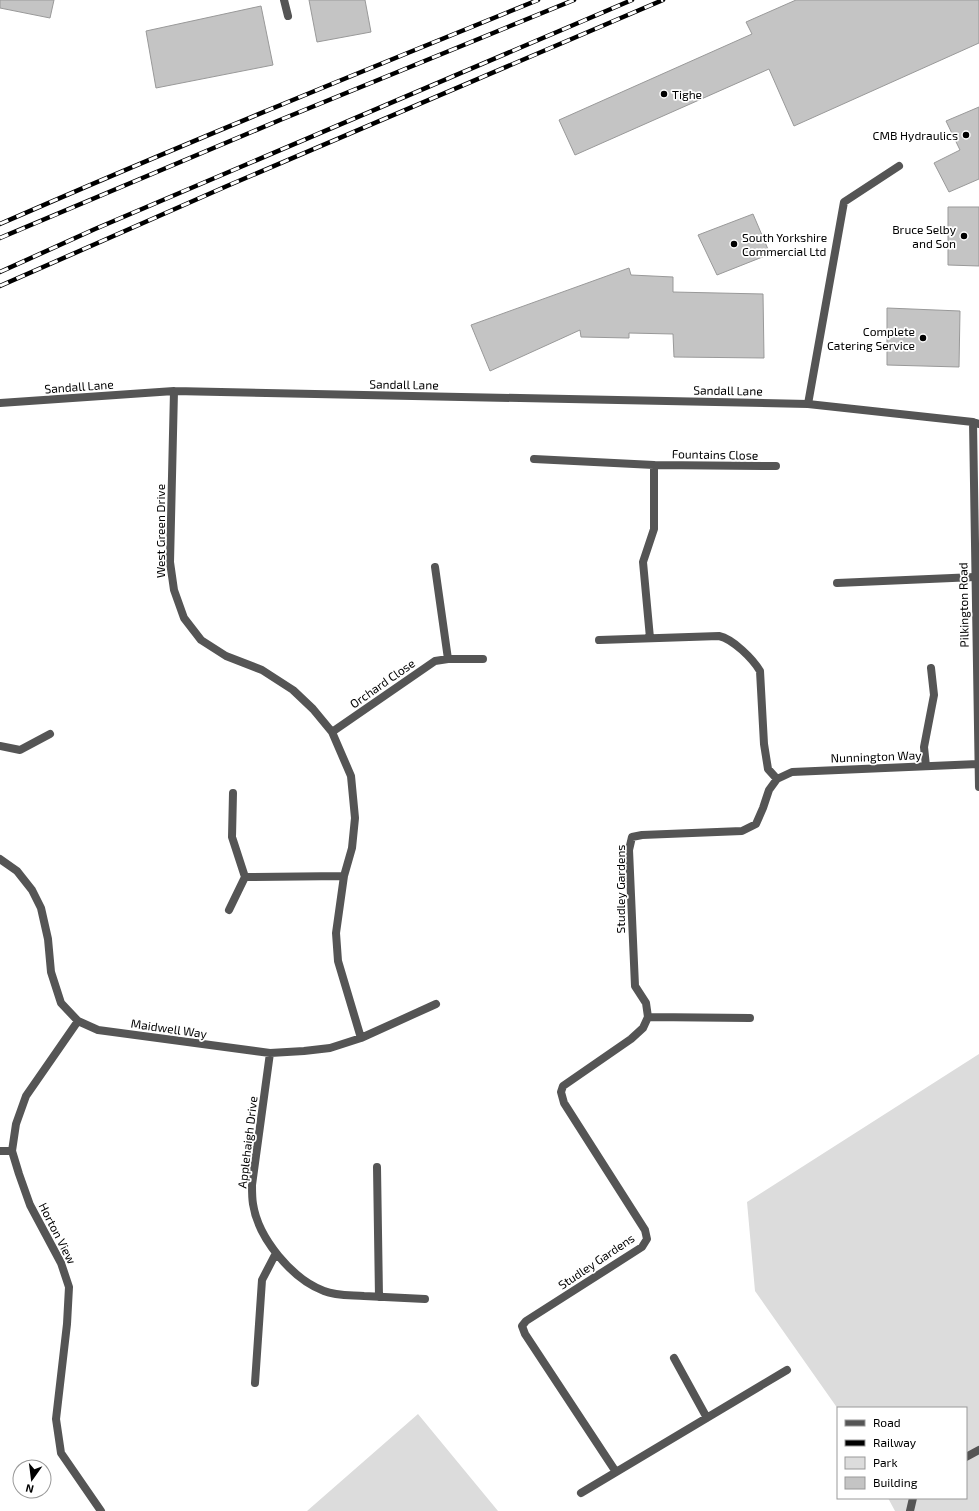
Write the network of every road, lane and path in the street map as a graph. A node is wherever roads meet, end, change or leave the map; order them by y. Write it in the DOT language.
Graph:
graph roads {
  1 [pos="284,0"];
  2 [pos="288,16"];
  3 [pos="899,166"];
  4 [pos="174,391"];
  5 [pos="0,403"];
  6 [pos="808,404"];
  7 [pos="976,423"];
  8 [pos="534,459"];
  9 [pos="654,465"];
  10 [pos="776,466"];
  11 [pos="435,567"];
  12 [pos="975,577"];
  13 [pos="837,584"];
  14 [pos="650,638"];
  15 [pos="599,640"];
  16 [pos="448,658"];
  17 [pos="483,659"];
  18 [pos="931,668"];
  19 [pos="332,732"];
  20 [pos="50,734"];
  21 [pos="0,746"];
  22 [pos="978,764"];
  23 [pos="926,766"];
  24 [pos="778,779"];
  25 [pos="979,787"];
  26 [pos="233,793"];
  27 [pos="0,859"];
  28 [pos="344,876"];
  29 [pos="244,878"];
  30 [pos="229,910"];
  31 [pos="436,1004"];
  32 [pos="648,1017"];
  33 [pos="750,1018"];
  34 [pos="78,1021"];
  35 [pos="361,1038"];
  36 [pos="270,1053"];
  37 [pos="0,1151"];
  38 [pos="12,1151"];
  39 [pos="377,1167"];
  40 [pos="276,1253"];
  41 [pos="379,1297"];
  42 [pos="425,1299"];
  43 [pos="674,1358"];
  44 [pos="786,1370"];
  45 [pos="255,1383"];
  46 [pos="707,1418"];
  47 [pos="979,1450"];
  48 [pos="967,1456"];
  49 [pos="616,1472"];
  50 [pos="582,1493"];
  51 [pos="913,1499"];
  52 [pos="101,1511"];
  53 [pos="910,1511"];
  1 -- 2 [label="street"];
  3 -- 6 [label="street"];
  4 -- 5 [label="street, Sandall Lane"];
  4 -- 6 [label="street, Sandall Lane"];
  4 -- 19 [label="street, West Green Drive"];
  6 -- 7 [label="street, Sandall Lane"];
  7 -- 12 [label="street, Pilkington Road"];
  8 -- 9 [label="street, Fountains Close"];
  9 -- 10 [label="street, Fountains Close"];
  9 -- 14 [label="street, Fountains Close"];
  11 -- 16 [label="street"];
  12 -- 13 [label="street"];
  12 -- 22 [label="street, Pilkington Road"];
  14 -- 15 [label="street"];
  14 -- 24 [label="street"];
  16 -- 17 [label="street, Orchard Close"];
  16 -- 19 [label="street, Orchard Close"];
  18 -- 23 [label="street"];
  19 -- 28 [label="street, West Green Drive"];
  20 -- 21 [label="street"];
  22 -- 23 [label="street, Nunnington Way"];
  22 -- 25 [label="street, Pilkington Road"];
  23 -- 24 [label="street, Nunnington Way"];
  24 -- 32 [label="street, Studley Gardens"];
  26 -- 29 [label="street"];
  27 -- 34 [label="street, Maidwell Way"];
  28 -- 29 [label="street"];
  28 -- 35 [label="street, West Green Drive"];
  29 -- 30 [label="street"];
  31 -- 35 [label="street, Maidwell Way"];
  32 -- 33 [label="street"];
  32 -- 49 [label="street, Studley Gardens"];
  34 -- 36 [label="street, Maidwell Way"];
  34 -- 38 [label="street, Horton View"];
  35 -- 36 [label="street, Maidwell Way"];
  36 -- 40 [label="street, Applehaigh Drive"];
  37 -- 38 [label="street"];
  38 -- 52 [label="street, Horton View"];
  39 -- 41 [label="street"];
  40 -- 41 [label="street, Applehaigh Drive"];
  40 -- 45 [label="street"];
  41 -- 42 [label="street, Applehaigh Drive"];
  43 -- 46 [label="street"];
  44 -- 46 [label="street"];
  46 -- 49 [label="street"];
  47 -- 48 [label="street"];
  49 -- 50 [label="street"];
  51 -- 53 [label="street"];
}
